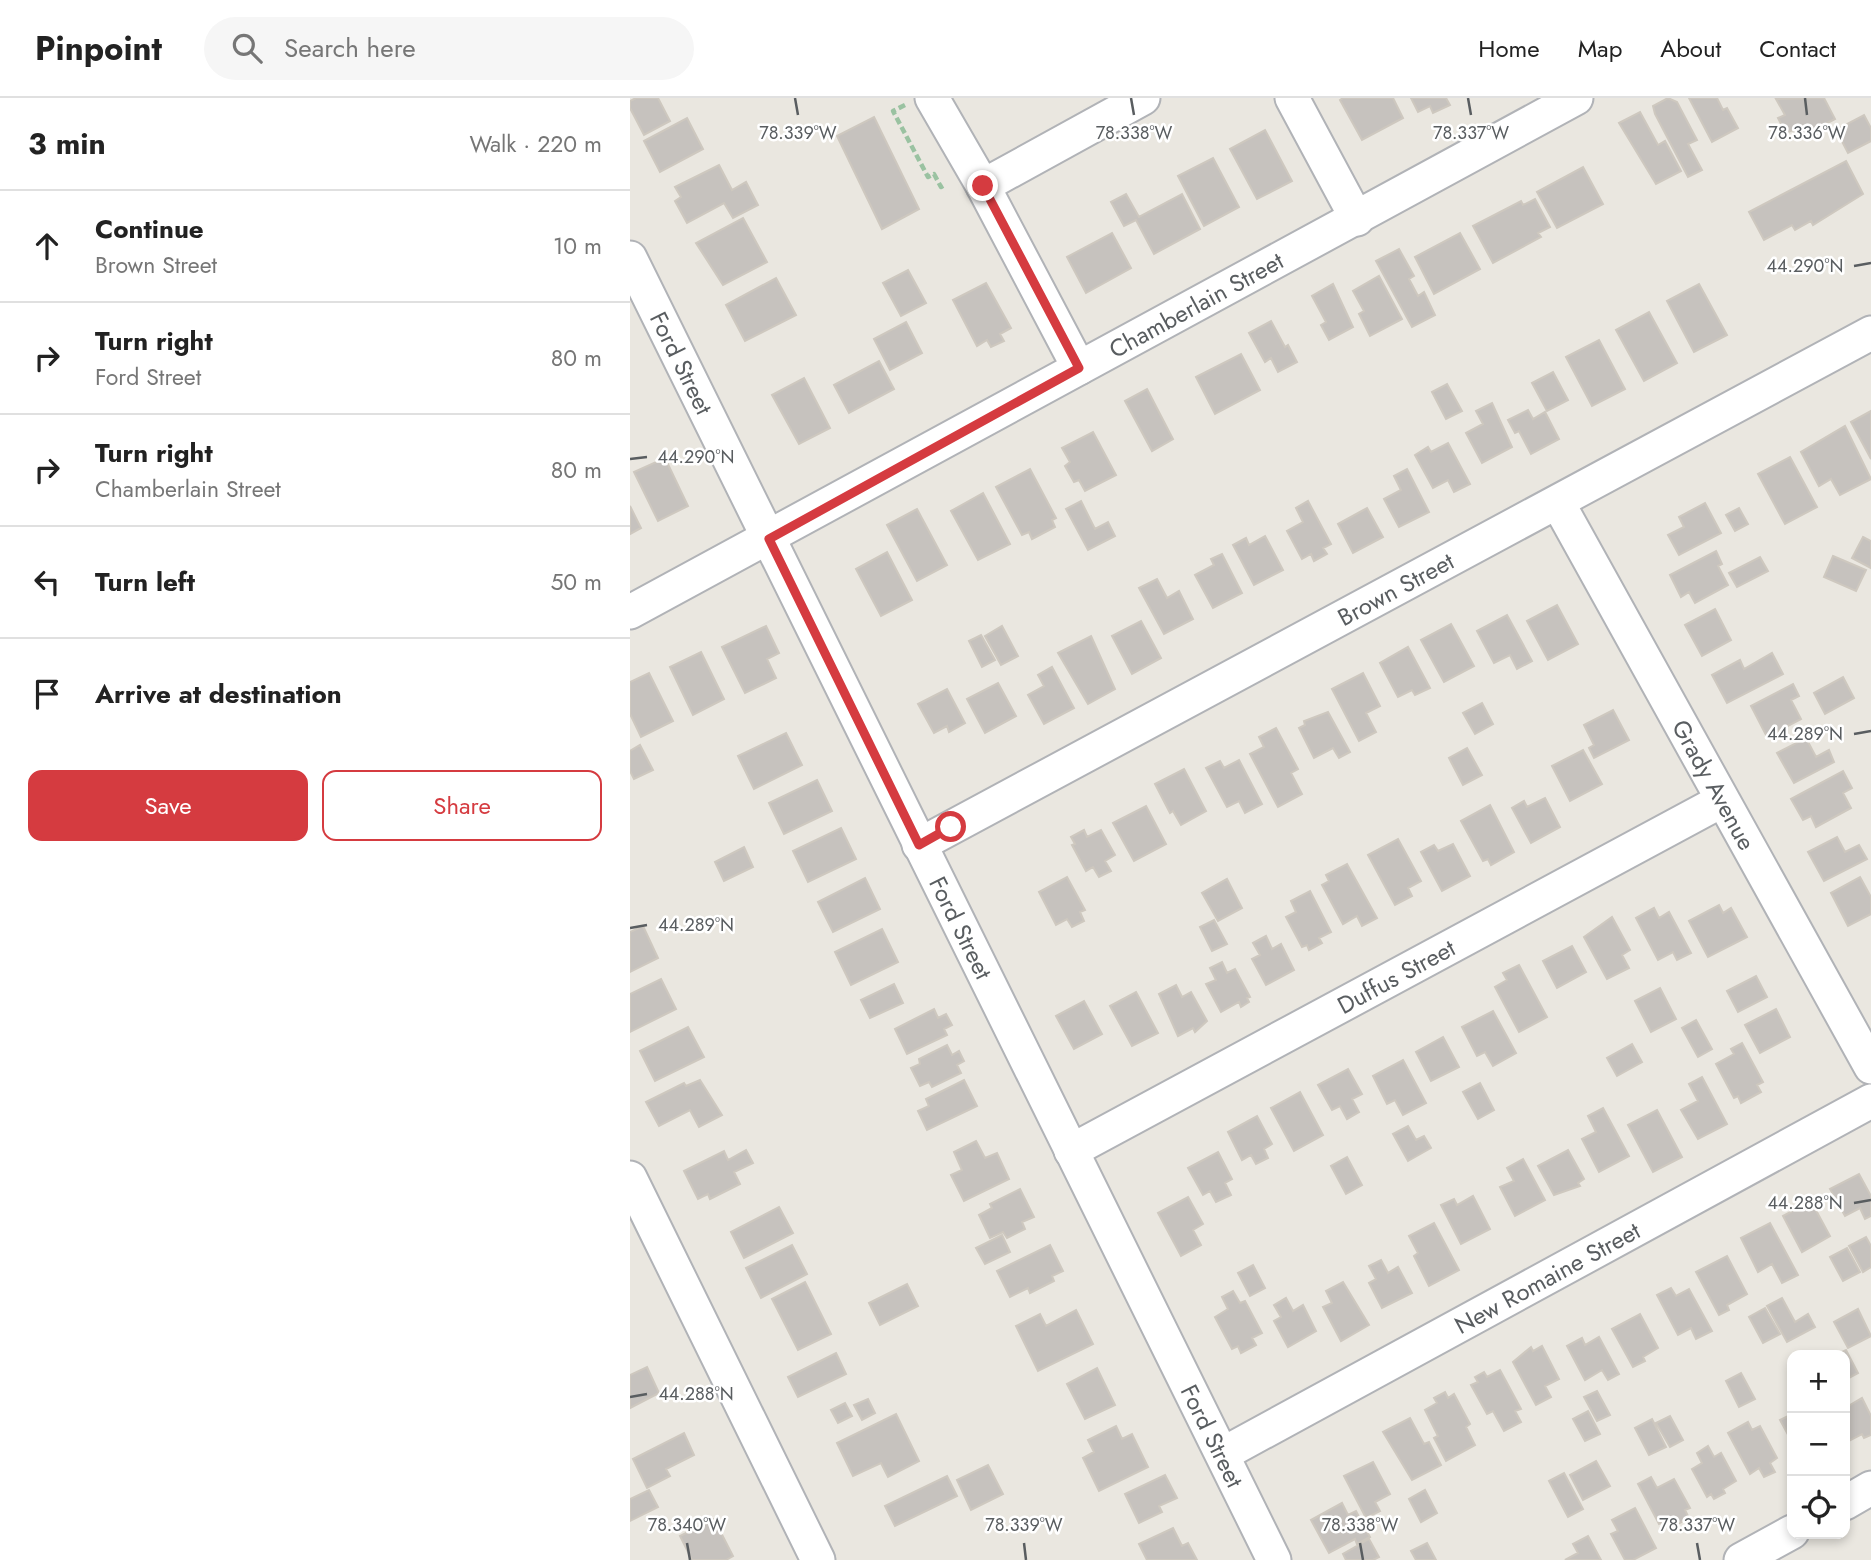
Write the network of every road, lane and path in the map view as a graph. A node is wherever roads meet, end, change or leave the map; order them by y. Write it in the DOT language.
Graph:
graph roads {
  1 [pos="932,98"];
  2 [pos="1143,98"];
  3 [pos="1292,98"];
  4 [pos="1576,98"];
  5 [pos="983,186"];
  6 [pos="1357,219"];
  7 [pos="630,258"];
  8 [pos="1871,334"];
  9 [pos="1079,368"];
  10 [pos="1558,503"];
  11 [pos="769,539"];
  12 [pos="630,612"];
  13 [pos="1721,801"];
  14 [pos="919,845"];
  15 [pos="1871,1067"];
  16 [pos="1871,1101"];
  17 [pos="1071,1152"];
  18 [pos="630,1178"];
  19 [pos="1223,1454"];
  20 [pos="1871,1488"];
  21 [pos="1850,1500"];
  22 [pos="1787,1535"];
  23 [pos="818,1560"];
  24 [pos="1275,1560"];
  25 [pos="1741,1560"];
  1 -- 5 [label="street"];
  2 -- 5 [label="street"];
  3 -- 6 [label="street"];
  4 -- 6 [label="street, Chamberlain Street"];
  5 -- 9 [label="street"];
  6 -- 9 [label="street, Chamberlain Street"];
  7 -- 11 [label="street, Ford Street"];
  8 -- 10 [label="street, Brown Street"];
  9 -- 11 [label="street, Chamberlain Street"];
  10 -- 13 [label="street, Grady Avenue"];
  10 -- 14 [label="street, Brown Street"];
  11 -- 12 [label="street, Chamberlain Street"];
  11 -- 14 [label="street, Ford Street"];
  13 -- 15 [label="street, Grady Avenue"];
  13 -- 17 [label="street, Duffus Street"];
  14 -- 17 [label="street, Ford Street"];
  16 -- 19 [label="street, New Romaine Street"];
  17 -- 19 [label="street, Ford Street"];
  18 -- 23 [label="street"];
  19 -- 24 [label="street, Ford Street"];
  20 -- 21 [label="street"];
  22 -- 25 [label="street"];
}
